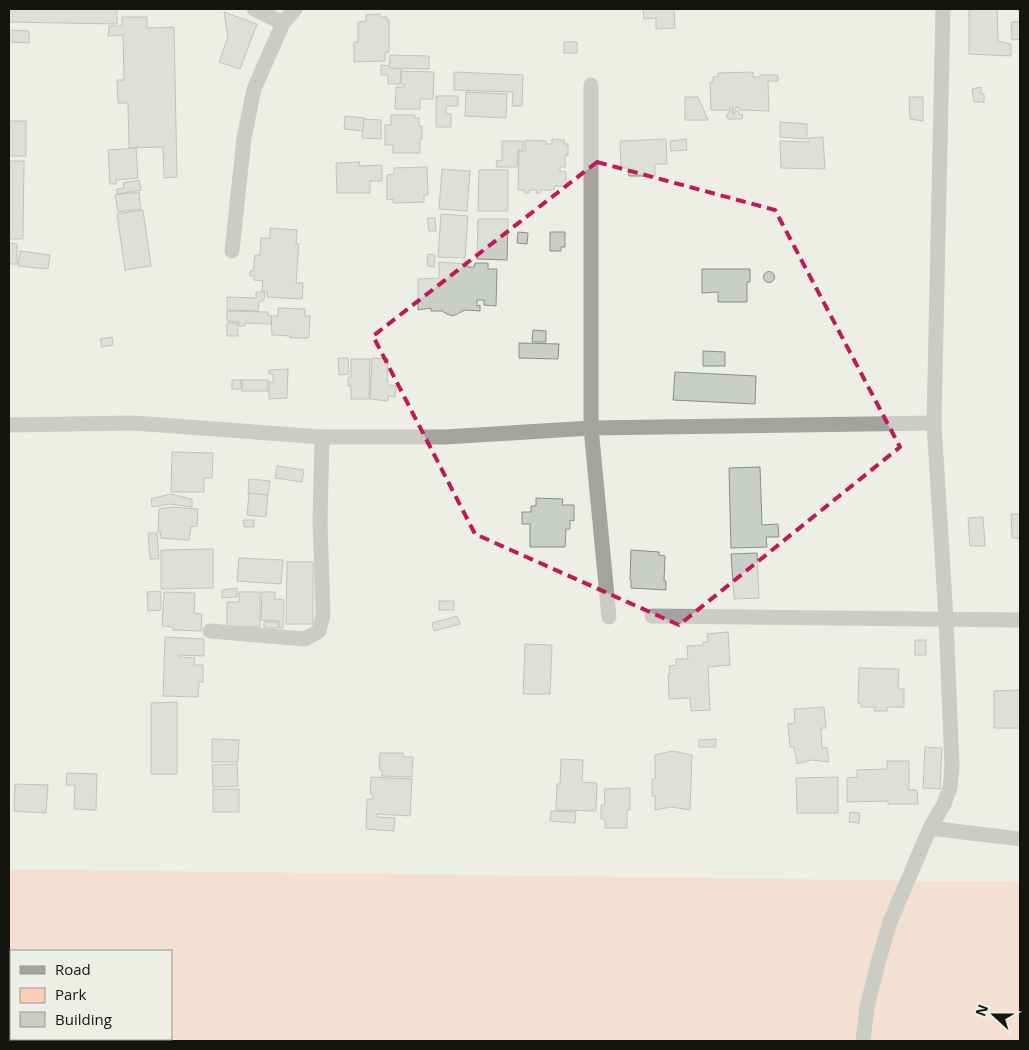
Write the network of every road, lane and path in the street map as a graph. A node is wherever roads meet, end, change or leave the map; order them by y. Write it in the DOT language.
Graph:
graph roads {
  1 [pos="254,9"];
  2 [pos="295,9"];
  3 [pos="943,9"];
  4 [pos="283,23"];
  5 [pos="591,85"];
  6 [pos="232,251"];
  7 [pos="934,423"];
  8 [pos="9,425"];
  9 [pos="591,428"];
  10 [pos="322,437"];
  11 [pos="652,616"];
  12 [pos="609,617"];
  13 [pos="946,618"];
  14 [pos="1020,620"];
  15 [pos="210,631"];
  16 [pos="930,828"];
  17 [pos="1020,839"];
  18 [pos="863,1041"];
  1 -- 4 [label="street"];
  2 -- 4 [label="street"];
  3 -- 7 [label="street"];
  4 -- 6 [label="street"];
  5 -- 9 [label="street"];
  7 -- 9 [label="street"];
  7 -- 13 [label="street"];
  8 -- 10 [label="street"];
  9 -- 10 [label="street"];
  9 -- 12 [label="street"];
  10 -- 15 [label="street"];
  11 -- 13 [label="street"];
  13 -- 14 [label="street"];
  13 -- 16 [label="street"];
  16 -- 17 [label="street"];
  16 -- 18 [label="street"];
}
